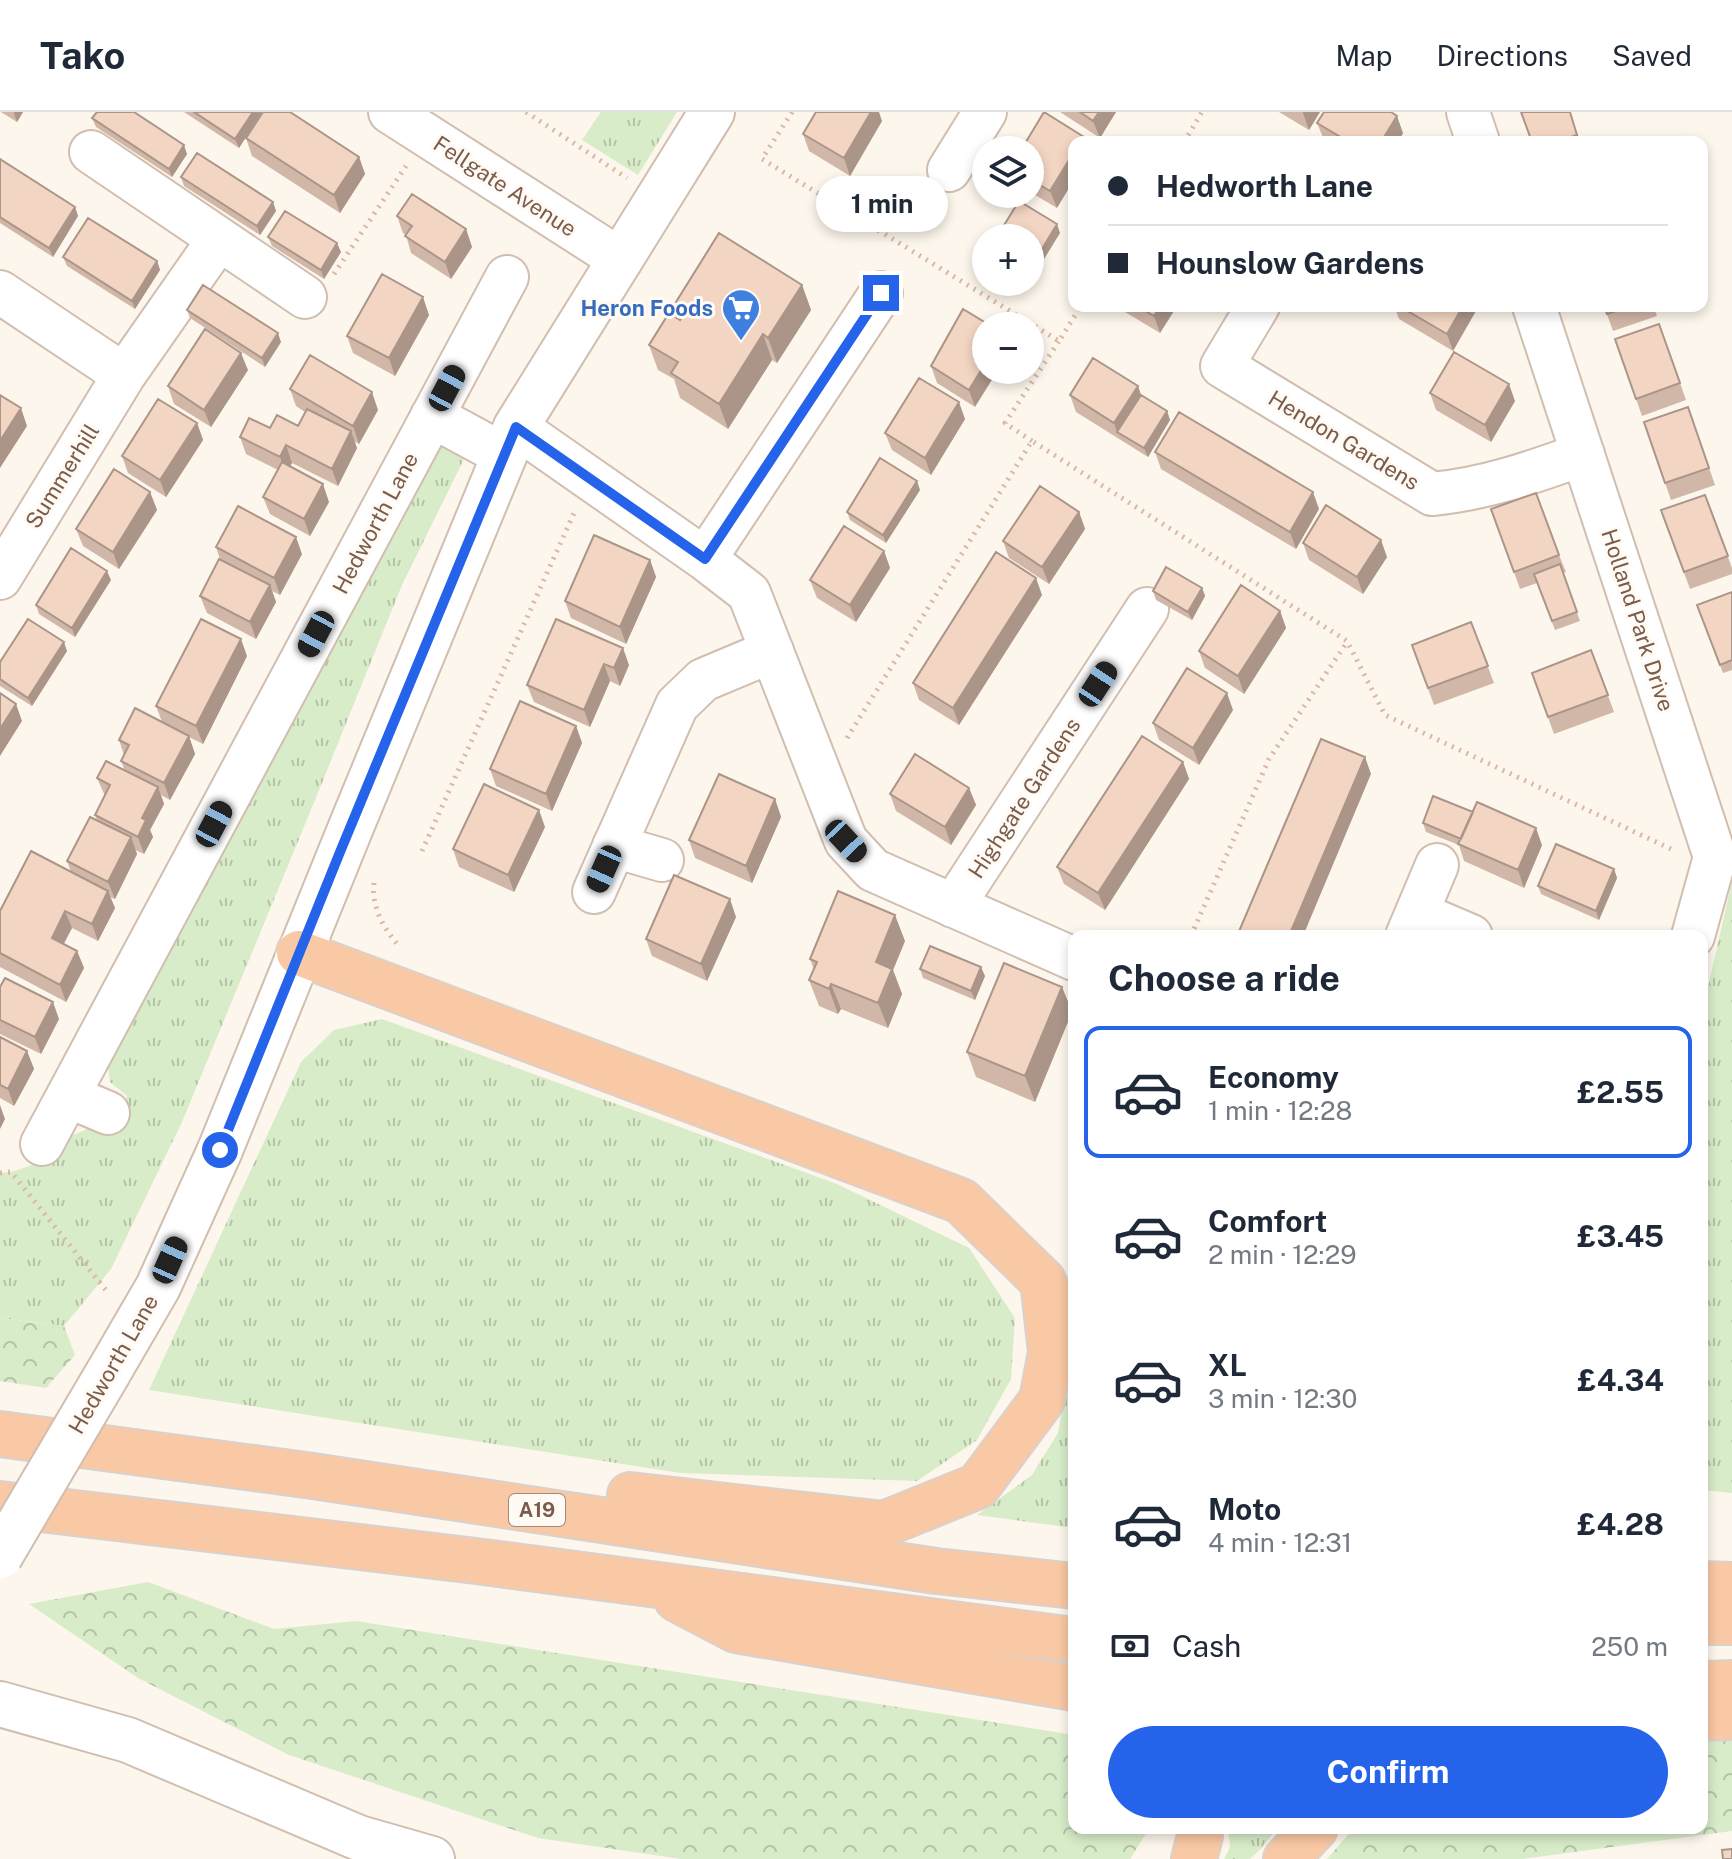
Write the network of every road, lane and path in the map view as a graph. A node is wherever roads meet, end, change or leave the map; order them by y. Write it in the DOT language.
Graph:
graph roads {
  1 [pos="390,112"];
  2 [pos="526,112"];
  3 [pos="712,112"];
  4 [pos="792,112"];
  5 [pos="985,112"];
  6 [pos="1202,112"];
  7 [pos="1468,112"];
  8 [pos="427,136"];
  9 [pos="1188,136"];
  10 [pos="1476,136"];
  11 [pos="91,152"];
  12 [pos="949,170"];
  13 [pos="657,199"];
  14 [pos="219,239"];
  15 [pos="621,260"];
  16 [pos="507,277"];
  17 [pos="0,292"];
  18 [pos="881,293"];
  19 [pos="305,297"];
  20 [pos="1077,312"];
  21 [pos="1254,312"];
  22 [pos="1536,312"];
  23 [pos="1059,341"];
  24 [pos="124,375"];
  25 [pos="432,416"];
  26 [pos="510,441"];
  27 [pos="1032,441"];
  28 [pos="1583,454"];
  29 [pos="589,478"];
  30 [pos="705,559"];
  31 [pos="0,578"];
  32 [pos="1148,610"];
  33 [pos="1347,641"];
  34 [pos="772,651"];
  35 [pos="822,780"];
  36 [pos="614,846"];
  37 [pos="422,851"];
  38 [pos="1715,857"];
  39 [pos="662,860"];
  40 [pos="1437,865"];
  41 [pos="594,892"];
  42 [pos="953,906"];
  43 [pos="1412,924"];
  44 [pos="1194,930"];
  45 [pos="1442,930"];
  46 [pos="1695,930"];
  47 [pos="299,953"];
  48 [pos="1068,956"];
  49 [pos="68,1096"];
  50 [pos="108,1113"];
  51 [pos="42,1144"];
  52 [pos="0,1173"];
  53 [pos="1043,1281"];
  54 [pos="112,1298"];
  55 [pos="1068,1334"];
  56 [pos="0,1434"];
  57 [pos="313,1476"];
  58 [pos="0,1504"];
  59 [pos="0,1556"];
  60 [pos="1708,1584"];
  61 [pos="651,1585"];
  62 [pos="1068,1585"];
  63 [pos="1732,1585"];
  64 [pos="1708,1622"];
  65 [pos="1732,1622"];
  66 [pos="1068,1639"];
  67 [pos="1732,1683"];
  68 [pos="1708,1684"];
  69 [pos="1068,1687"];
  70 [pos="0,1704"];
  71 [pos="1732,1717"];
  72 [pos="1708,1718"];
  73 [pos="1200,1834"];
  74 [pos="1309,1834"];
  75 [pos="432,1859"];
  76 [pos="1194,1859"];
  77 [pos="1286,1859"];
  1 -- 8 [label="street, Fellgate Avenue"];
  2 -- 13 [label="path"];
  3 -- 13 [label="street, Hedworth Lane"];
  4 -- 23 [label="path"];
  5 -- 12 [label="street"];
  6 -- 9 [label="path"];
  7 -- 10 [label="street"];
  8 -- 15 [label="street, Fellgate Avenue"];
  8 -- 19 [label="path"];
  11 -- 14 [label="street"];
  13 -- 15 [label="street, Hedworth Lane"];
  14 -- 19 [label="street"];
  14 -- 24 [label="street, Summerhill"];
  15 -- 26 [label="street, Hedworth Lane"];
  16 -- 25 [label="street, Hedworth Lane"];
  17 -- 24 [label="street"];
  18 -- 30 [label="street"];
  20 -- 23 [label="path"];
  21 -- 28 [label="street, Hendon Gardens"];
  22 -- 28 [label="street, Holland Park Drive"];
  23 -- 27 [label="path"];
  24 -- 31 [label="street, Summerhill"];
  25 -- 26 [label="street"];
  25 -- 49 [label="street, Hedworth Lane"];
  26 -- 29 [label="street"];
  26 -- 47 [label="street, Hedworth Lane"];
  27 -- 33 [label="path"];
  27 -- 35 [label="path"];
  28 -- 38 [label="street, Holland Park Drive"];
  29 -- 30 [label="street"];
  29 -- 37 [label="path"];
  30 -- 34 [label="street"];
  32 -- 42 [label="street, Highgate Gardens"];
  33 -- 38 [label="path"];
  33 -- 44 [label="path"];
  34 -- 35 [label="street"];
  34 -- 36 [label="street"];
  35 -- 42 [label="street"];
  36 -- 39 [label="street"];
  36 -- 41 [label="street"];
  38 -- 46 [label="street"];
  40 -- 43 [label="street"];
  42 -- 48 [label="street"];
  43 -- 45 [label="street"];
  47 -- 53 [label="highway"];
  47 -- 59 [label="street, Hedworth Lane, bridge"];
  49 -- 50 [label="street"];
  49 -- 51 [label="street, Hedworth Lane"];
  52 -- 54 [label="path"];
  53 -- 55 [label="highway"];
  53 -- 57 [label="highway"];
  56 -- 57 [label="highway, A19"];
  57 -- 62 [label="highway, A19"];
  58 -- 61 [label="highway"];
  60 -- 63 [label="highway"];
  61 -- 66 [label="highway"];
  61 -- 69 [label="highway"];
  64 -- 65 [label="highway"];
  67 -- 68 [label="highway"];
  70 -- 75 [label="street"];
  71 -- 72 [label="highway"];
  73 -- 76 [label="highway"];
  74 -- 77 [label="highway"];
}
